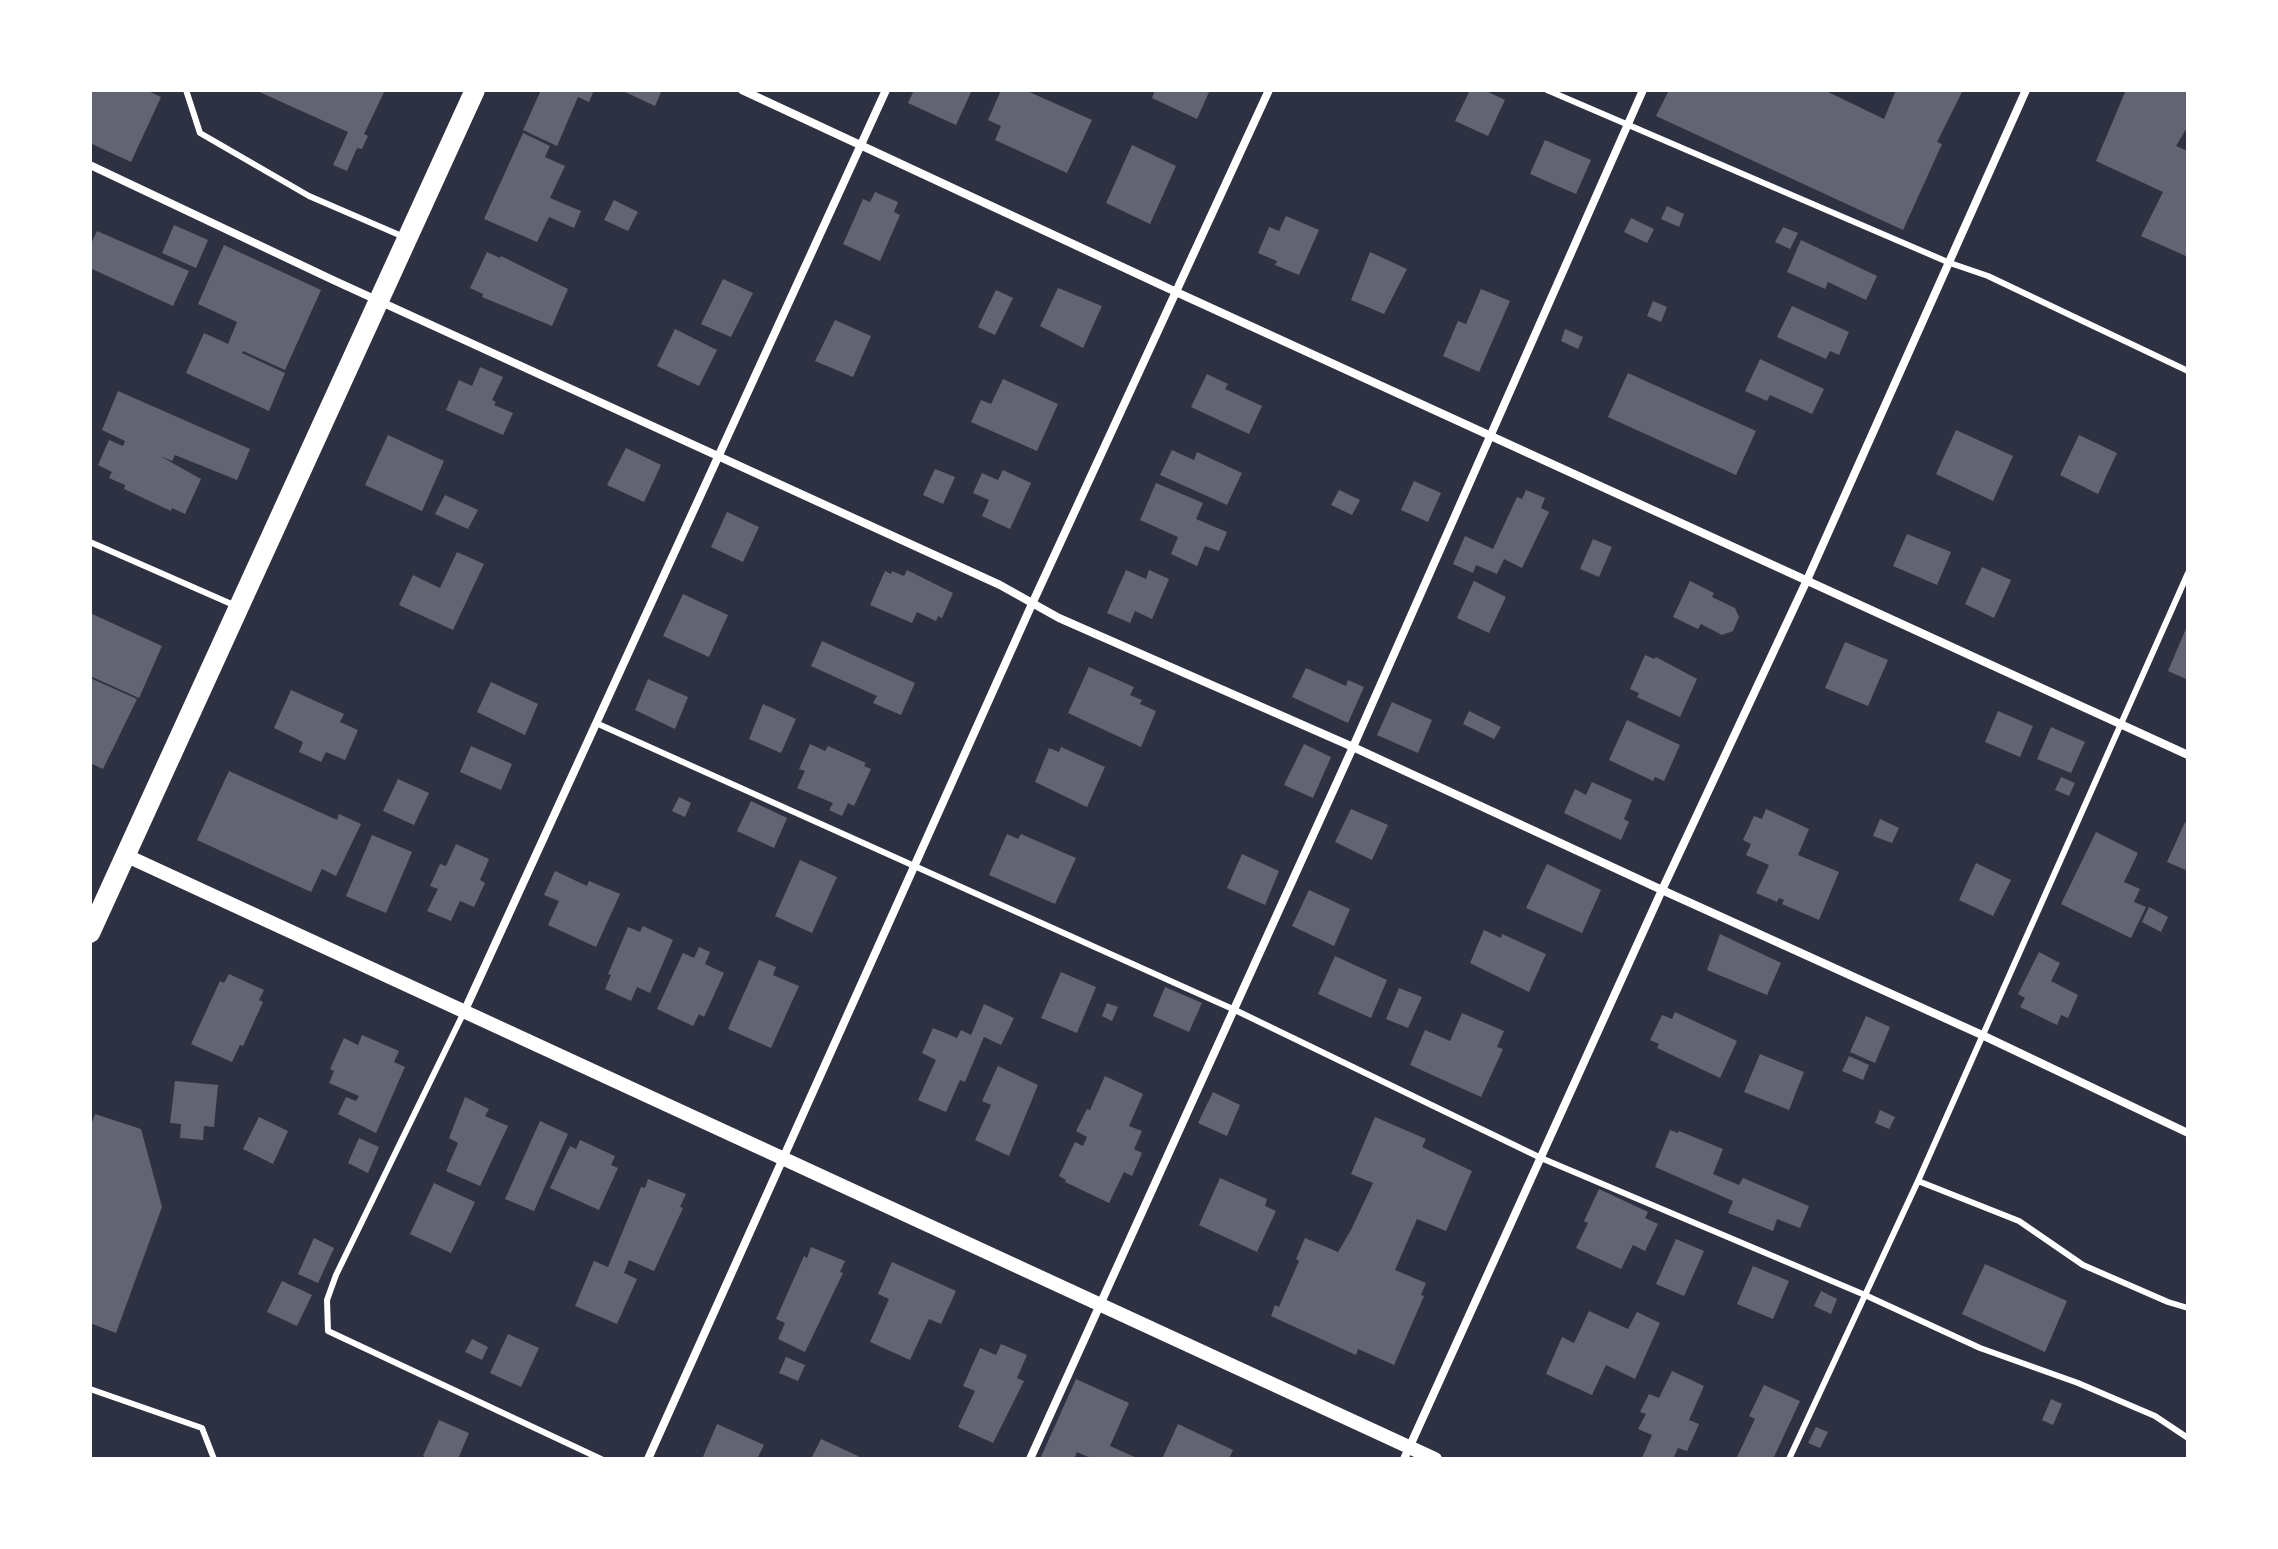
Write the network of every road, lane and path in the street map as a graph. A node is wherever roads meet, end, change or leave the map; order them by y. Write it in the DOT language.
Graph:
graph roads {
  1 [pos="186,90"];
  2 [pos="475,90"];
  3 [pos="742,90"];
  4 [pos="886,90"];
  5 [pos="1269,90"];
  6 [pos="1547,90"];
  7 [pos="1643,90"];
  8 [pos="2026,90"];
  9 [pos="1627,126"];
  10 [pos="861,147"];
  11 [pos="90,165"];
  12 [pos="407,238"];
  13 [pos="1950,263"];
  14 [pos="1174,291"];
  15 [pos="378,301"];
  16 [pos="2188,371"];
  17 [pos="1492,437"];
  18 [pos="718,456"];
  19 [pos="90,542"];
  20 [pos="2188,573"];
  21 [pos="1807,580"];
  22 [pos="1032,604"];
  23 [pos="239,607"];
  24 [pos="596,723"];
  25 [pos="2122,726"];
  26 [pos="1353,747"];
  27 [pos="2188,755"];
  28 [pos="127,856"];
  29 [pos="914,868"];
  30 [pos="1662,890"];
  31 [pos="90,933"];
  32 [pos="1235,1010"];
  33 [pos="464,1012"];
  34 [pos="1982,1035"];
  35 [pos="2188,1133"];
  36 [pos="1541,1158"];
  37 [pos="784,1160"];
  38 [pos="1918,1181"];
  39 [pos="1865,1295"];
  40 [pos="1099,1305"];
  41 [pos="2188,1308"];
  42 [pos="90,1389"];
  43 [pos="2188,1438"];
  44 [pos="1407,1453"];
  45 [pos="214,1459"];
  46 [pos="601,1459"];
  47 [pos="648,1459"];
  48 [pos="1030,1459"];
  49 [pos="1435,1459"];
  50 [pos="1789,1459"];
  1 -- 12 [label="lane"];
  2 -- 12 [label="main road"];
  3 -- 10 [label="street"];
  4 -- 10 [label="street"];
  5 -- 14 [label="street"];
  6 -- 9 [label="lane"];
  7 -- 9 [label="street"];
  8 -- 13 [label="street"];
  9 -- 13 [label="lane"];
  9 -- 17 [label="street"];
  10 -- 14 [label="street"];
  10 -- 18 [label="street"];
  11 -- 15 [label="street"];
  12 -- 15 [label="main road"];
  13 -- 16 [label="lane"];
  13 -- 21 [label="street"];
  14 -- 17 [label="street"];
  14 -- 22 [label="street"];
  15 -- 18 [label="street"];
  15 -- 23 [label="main road"];
  17 -- 21 [label="street"];
  17 -- 26 [label="street"];
  18 -- 22 [label="street"];
  18 -- 24 [label="street"];
  19 -- 23 [label="lane"];
  20 -- 25 [label="lane"];
  21 -- 25 [label="street"];
  21 -- 30 [label="street"];
  22 -- 26 [label="street"];
  22 -- 29 [label="street"];
  23 -- 28 [label="main road"];
  24 -- 29 [label="lane"];
  24 -- 33 [label="street"];
  25 -- 27 [label="street"];
  25 -- 34 [label="lane"];
  26 -- 30 [label="street"];
  26 -- 32 [label="street"];
  28 -- 31 [label="main road"];
  28 -- 33 [label="street"];
  29 -- 32 [label="lane"];
  29 -- 37 [label="street"];
  30 -- 34 [label="street"];
  30 -- 36 [label="street"];
  32 -- 36 [label="lane"];
  32 -- 40 [label="street"];
  33 -- 37 [label="street"];
  33 -- 46 [label="lane"];
  34 -- 35 [label="street"];
  34 -- 38 [label="lane"];
  36 -- 39 [label="lane"];
  36 -- 44 [label="street"];
  37 -- 40 [label="street"];
  37 -- 47 [label="street"];
  38 -- 39 [label="lane"];
  38 -- 41 [label="lane"];
  39 -- 43 [label="lane"];
  39 -- 50 [label="lane"];
  40 -- 44 [label="street"];
  40 -- 48 [label="street"];
  42 -- 45 [label="lane"];
  44 -- 49 [label="street"];
}
